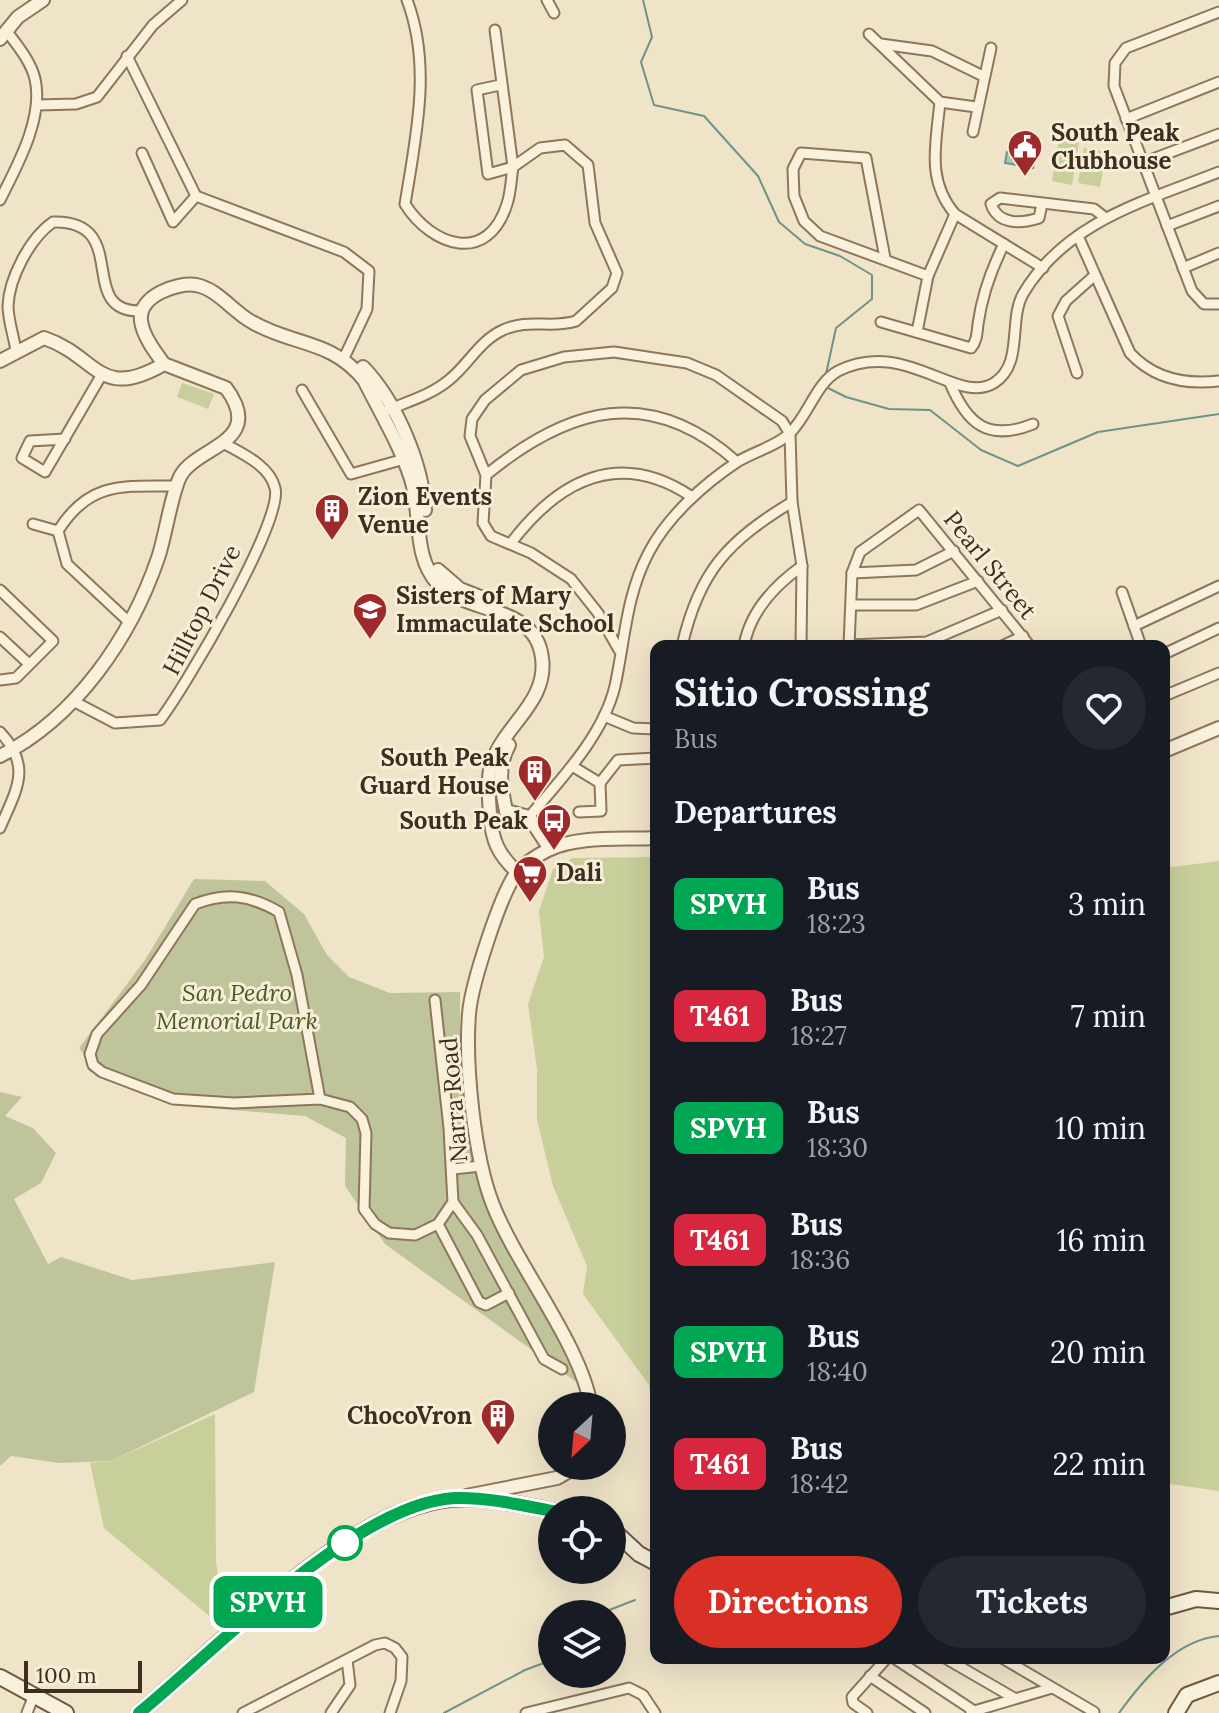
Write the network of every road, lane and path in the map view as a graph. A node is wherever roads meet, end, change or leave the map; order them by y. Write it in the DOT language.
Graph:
graph roads {
  1 [pos="43,0"];
  2 [pos="182,0"];
  3 [pos="407,0"];
  4 [pos="547,0"];
  5 [pos="1219,12"];
  6 [pos="554,13"];
  7 [pos="495,30"];
  8 [pos="3,34"];
  9 [pos="869,34"];
  10 [pos="880,44"];
  11 [pos="991,48"];
  12 [pos="127,56"];
  13 [pos="983,76"];
  14 [pos="1219,82"];
  15 [pos="500,85"];
  16 [pos="940,102"];
  17 [pos="37,105"];
  18 [pos="976,107"];
  19 [pos="1126,119"];
  20 [pos="973,132"];
  21 [pos="1219,134"];
  22 [pos="142,153"];
  23 [pos="1142,163"];
  24 [pos="513,167"];
  25 [pos="1219,172"];
  26 [pos="196,196"];
  27 [pos="1155,197"];
  28 [pos="0,200"];
  29 [pos="1042,204"];
  30 [pos="1219,206"];
  31 [pos="955,214"];
  32 [pos="1103,216"];
  33 [pos="1167,226"];
  34 [pos="1078,236"];
  35 [pos="1004,244"];
  36 [pos="1219,253"];
  37 [pos="885,258"];
  38 [pos="1043,268"];
  39 [pos="1183,268"];
  40 [pos="1095,275"];
  41 [pos="928,276"];
  42 [pos="1219,304"];
  43 [pos="142,311"];
  44 [pos="881,322"];
  45 [pos="917,332"];
  46 [pos="16,351"];
  47 [pos="346,355"];
  48 [pos="0,361"];
  49 [pos="164,364"];
  50 [pos="1077,373"];
  51 [pos="101,376"];
  52 [pos="1219,381"];
  53 [pos="950,383"];
  54 [pos="302,390"];
  55 [pos="385,411"];
  56 [pos="1033,424"];
  57 [pos="790,434"];
  58 [pos="65,439"];
  59 [pos="225,444"];
  60 [pos="408,458"];
  61 [pos="737,462"];
  62 [pos="486,475"];
  63 [pos="177,486"];
  64 [pos="692,497"];
  65 [pos="792,502"];
  66 [pos="33,524"];
  67 [pos="58,531"];
  68 [pos="511,543"];
  69 [pos="954,551"];
  70 [pos="802,566"];
  71 [pos="852,573"];
  72 [pos="978,581"];
  73 [pos="1219,586"];
  74 [pos="0,590"];
  75 [pos="1122,592"];
  76 [pos="852,605"];
  77 [pos="1002,610"];
  78 [pos="129,622"];
  79 [pos="1134,626"];
  80 [pos="1219,628"];
  81 [pos="1023,636"];
  82 [pos="0,637"];
  83 [pos="683,640"];
  84 [pos="746,640"];
  85 [pos="801,640"];
  86 [pos="849,640"];
  87 [pos="932,640"];
  88 [pos="1015,640"];
  89 [pos="1026,640"];
  90 [pos="1139,640"];
  91 [pos="619,650"];
  92 [pos="1170,651"];
  93 [pos="29,664"];
  94 [pos="1219,673"];
  95 [pos="0,680"];
  96 [pos="1170,693"];
  97 [pos="73,701"];
  98 [pos="604,716"];
  99 [pos="1219,728"];
  100 [pos="650,729"];
  101 [pos="0,732"];
  102 [pos="15,748"];
  103 [pos="1170,748"];
  104 [pos="0,756"];
  105 [pos="650,758"];
  106 [pos="572,766"];
  107 [pos="600,783"];
  108 [pos="506,811"];
  109 [pos="579,812"];
  110 [pos="529,817"];
  111 [pos="0,828"];
  112 [pos="491,828"];
  113 [pos="650,838"];
  114 [pos="550,849"];
  115 [pos="517,872"];
  116 [pos="435,1000"];
  117 [pos="320,1099"];
  118 [pos="481,1166"];
  119 [pos="453,1169"];
  120 [pos="453,1202"];
  121 [pos="438,1224"];
  122 [pos="509,1293"];
  123 [pos="562,1369"];
  124 [pos="586,1392"];
  125 [pos="547,1480"];
  126 [pos="455,1498"];
  127 [pos="538,1509"];
  128 [pos="626,1542"];
  129 [pos="650,1560"];
  130 [pos="1219,1601"];
  131 [pos="1170,1606"];
  132 [pos="347,1660"];
  133 [pos="881,1664"];
  134 [pos="903,1664"];
  135 [pos="955,1664"];
  136 [pos="1012,1664"];
  137 [pos="870,1676"];
  138 [pos="0,1677"];
  139 [pos="1219,1683"];
  140 [pos="1052,1688"];
  141 [pos="34,1695"];
  142 [pos="1014,1698"];
  143 [pos="260,1709"];
  144 [pos="971,1712"];
  145 [pos="1094,1712"];
  146 [pos="27,1713"];
  147 [pos="66,1713"];
  148 [pos="139,1713"];
  149 [pos="243,1713"];
  150 [pos="331,1713"];
  151 [pos="390,1713"];
  152 [pos="526,1713"];
  153 [pos="655,1713"];
  154 [pos="867,1713"];
  155 [pos="925,1713"];
  156 [pos="1176,1713"];
  1 -- 8 [label="street"];
  2 -- 12 [label="street"];
  3 -- 24 [label="street"];
  4 -- 6 [label="street"];
  5 -- 19 [label="street"];
  7 -- 15 [label="street"];
  8 -- 17 [label="street"];
  9 -- 10 [label="street"];
  10 -- 13 [label="street"];
  10 -- 16 [label="street"];
  11 -- 13 [label="street"];
  12 -- 17 [label="street"];
  12 -- 26 [label="street"];
  13 -- 18 [label="street"];
  14 -- 19 [label="street"];
  15 -- 24 [label="street"];
  15 -- 24 [label="street"];
  16 -- 18 [label="street"];
  16 -- 31 [label="street"];
  17 -- 28 [label="street"];
  18 -- 20 [label="street"];
  19 -- 23 [label="street"];
  21 -- 23 [label="street"];
  22 -- 26 [label="street"];
  23 -- 27 [label="street"];
  24 -- 55 [label="street"];
  25 -- 27 [label="street"];
  26 -- 47 [label="street"];
  27 -- 32 [label="street"];
  27 -- 33 [label="street"];
  29 -- 29 [label="street"];
  29 -- 32 [label="street"];
  30 -- 33 [label="street"];
  31 -- 35 [label="street"];
  31 -- 41 [label="street"];
  32 -- 34 [label="street"];
  33 -- 39 [label="street"];
  34 -- 38 [label="street"];
  34 -- 40 [label="street"];
  35 -- 38 [label="street"];
  35 -- 45 [label="street"];
  36 -- 39 [label="street"];
  37 -- 37 [label="street"];
  37 -- 41 [label="street"];
  38 -- 53 [label="street"];
  39 -- 42 [label="street"];
  40 -- 50 [label="street"];
  40 -- 52 [label="street"];
  41 -- 45 [label="street"];
  43 -- 46 [label="street"];
  43 -- 47 [label="street"];
  43 -- 49 [label="street"];
  44 -- 45 [label="street"];
  46 -- 48 [label="street"];
  46 -- 51 [label="street"];
  47 -- 55 [label="street"];
  49 -- 51 [label="street"];
  49 -- 59 [label="street"];
  51 -- 58 [label="street"];
  53 -- 56 [label="street"];
  53 -- 57 [label="street"];
  54 -- 60 [label="street"];
  55 -- 60 [label="street"];
  57 -- 61 [label="street"];
  57 -- 62 [label="street"];
  57 -- 65 [label="street"];
  58 -- 58 [label="street"];
  59 -- 63 [label="street"];
  59 -- 97 [label="street, Hilltop Drive"];
  60 -- 108 [label="street"];
  60 -- 112 [label="street"];
  61 -- 62 [label="street"];
  61 -- 64 [label="street"];
  62 -- 68 [label="street"];
  63 -- 67 [label="street"];
  63 -- 78 [label="street"];
  64 -- 68 [label="street"];
  64 -- 91 [label="street"];
  65 -- 70 [label="street"];
  65 -- 83 [label="street"];
  66 -- 67 [label="street"];
  67 -- 78 [label="street"];
  68 -- 91 [label="street"];
  69 -- 71 [label="street"];
  69 -- 71 [label="street, Pearl Street"];
  69 -- 72 [label="street, Pearl Street"];
  70 -- 84 [label="street"];
  70 -- 85 [label="street"];
  71 -- 76 [label="street"];
  72 -- 76 [label="street"];
  72 -- 77 [label="street, Pearl Street"];
  73 -- 79 [label="street"];
  74 -- 93 [label="street"];
  75 -- 79 [label="street"];
  76 -- 86 [label="street"];
  77 -- 81 [label="street, Pearl Street"];
  77 -- 87 [label="street"];
  78 -- 97 [label="street"];
  79 -- 90 [label="street"];
  80 -- 92 [label="street"];
  81 -- 88 [label="street"];
  81 -- 89 [label="street, Pearl Street"];
  82 -- 93 [label="street"];
  91 -- 98 [label="street"];
  93 -- 95 [label="street"];
  94 -- 96 [label="street"];
  97 -- 102 [label="street"];
  98 -- 100 [label="street"];
  98 -- 106 [label="street"];
  99 -- 103 [label="street"];
  101 -- 102 [label="street"];
  102 -- 104 [label="street"];
  102 -- 111 [label="street"];
  105 -- 107 [label="street"];
  106 -- 107 [label="street"];
  106 -- 110 [label="street"];
  107 -- 109 [label="street"];
  108 -- 110 [label="street"];
  108 -- 112 [label="street"];
  110 -- 114 [label="street"];
  112 -- 115 [label="street"];
  113 -- 114 [label="street"];
  114 -- 115 [label="street"];
  115 -- 118 [label="street, Narra Road"];
  116 -- 119 [label="street"];
  117 -- 117 [label="street"];
  117 -- 121 [label="street"];
  118 -- 119 [label="street"];
  118 -- 124 [label="street, Narra Road"];
  119 -- 120 [label="street"];
  120 -- 121 [label="street"];
  120 -- 122 [label="street"];
  121 -- 122 [label="street"];
  122 -- 123 [label="street"];
  125 -- 126 [label="street"];
  126 -- 127 [label="main road"];
  126 -- 148 [label="main road"];
  128 -- 129 [label="main road"];
  130 -- 131 [label="main road"];
  132 -- 143 [label="street"];
  132 -- 150 [label="street"];
  132 -- 151 [label="street"];
  133 -- 137 [label="street"];
  134 -- 144 [label="street"];
  135 -- 142 [label="street"];
  136 -- 140 [label="street"];
  137 -- 154 [label="street"];
  137 -- 155 [label="street"];
  138 -- 141 [label="main road"];
  139 -- 156 [label="main road"];
  140 -- 142 [label="street"];
  140 -- 145 [label="street"];
  141 -- 146 [label="street"];
  141 -- 147 [label="main road"];
  142 -- 144 [label="street"];
  143 -- 149 [label="street"];
  152 -- 153 [label="street"];
}
